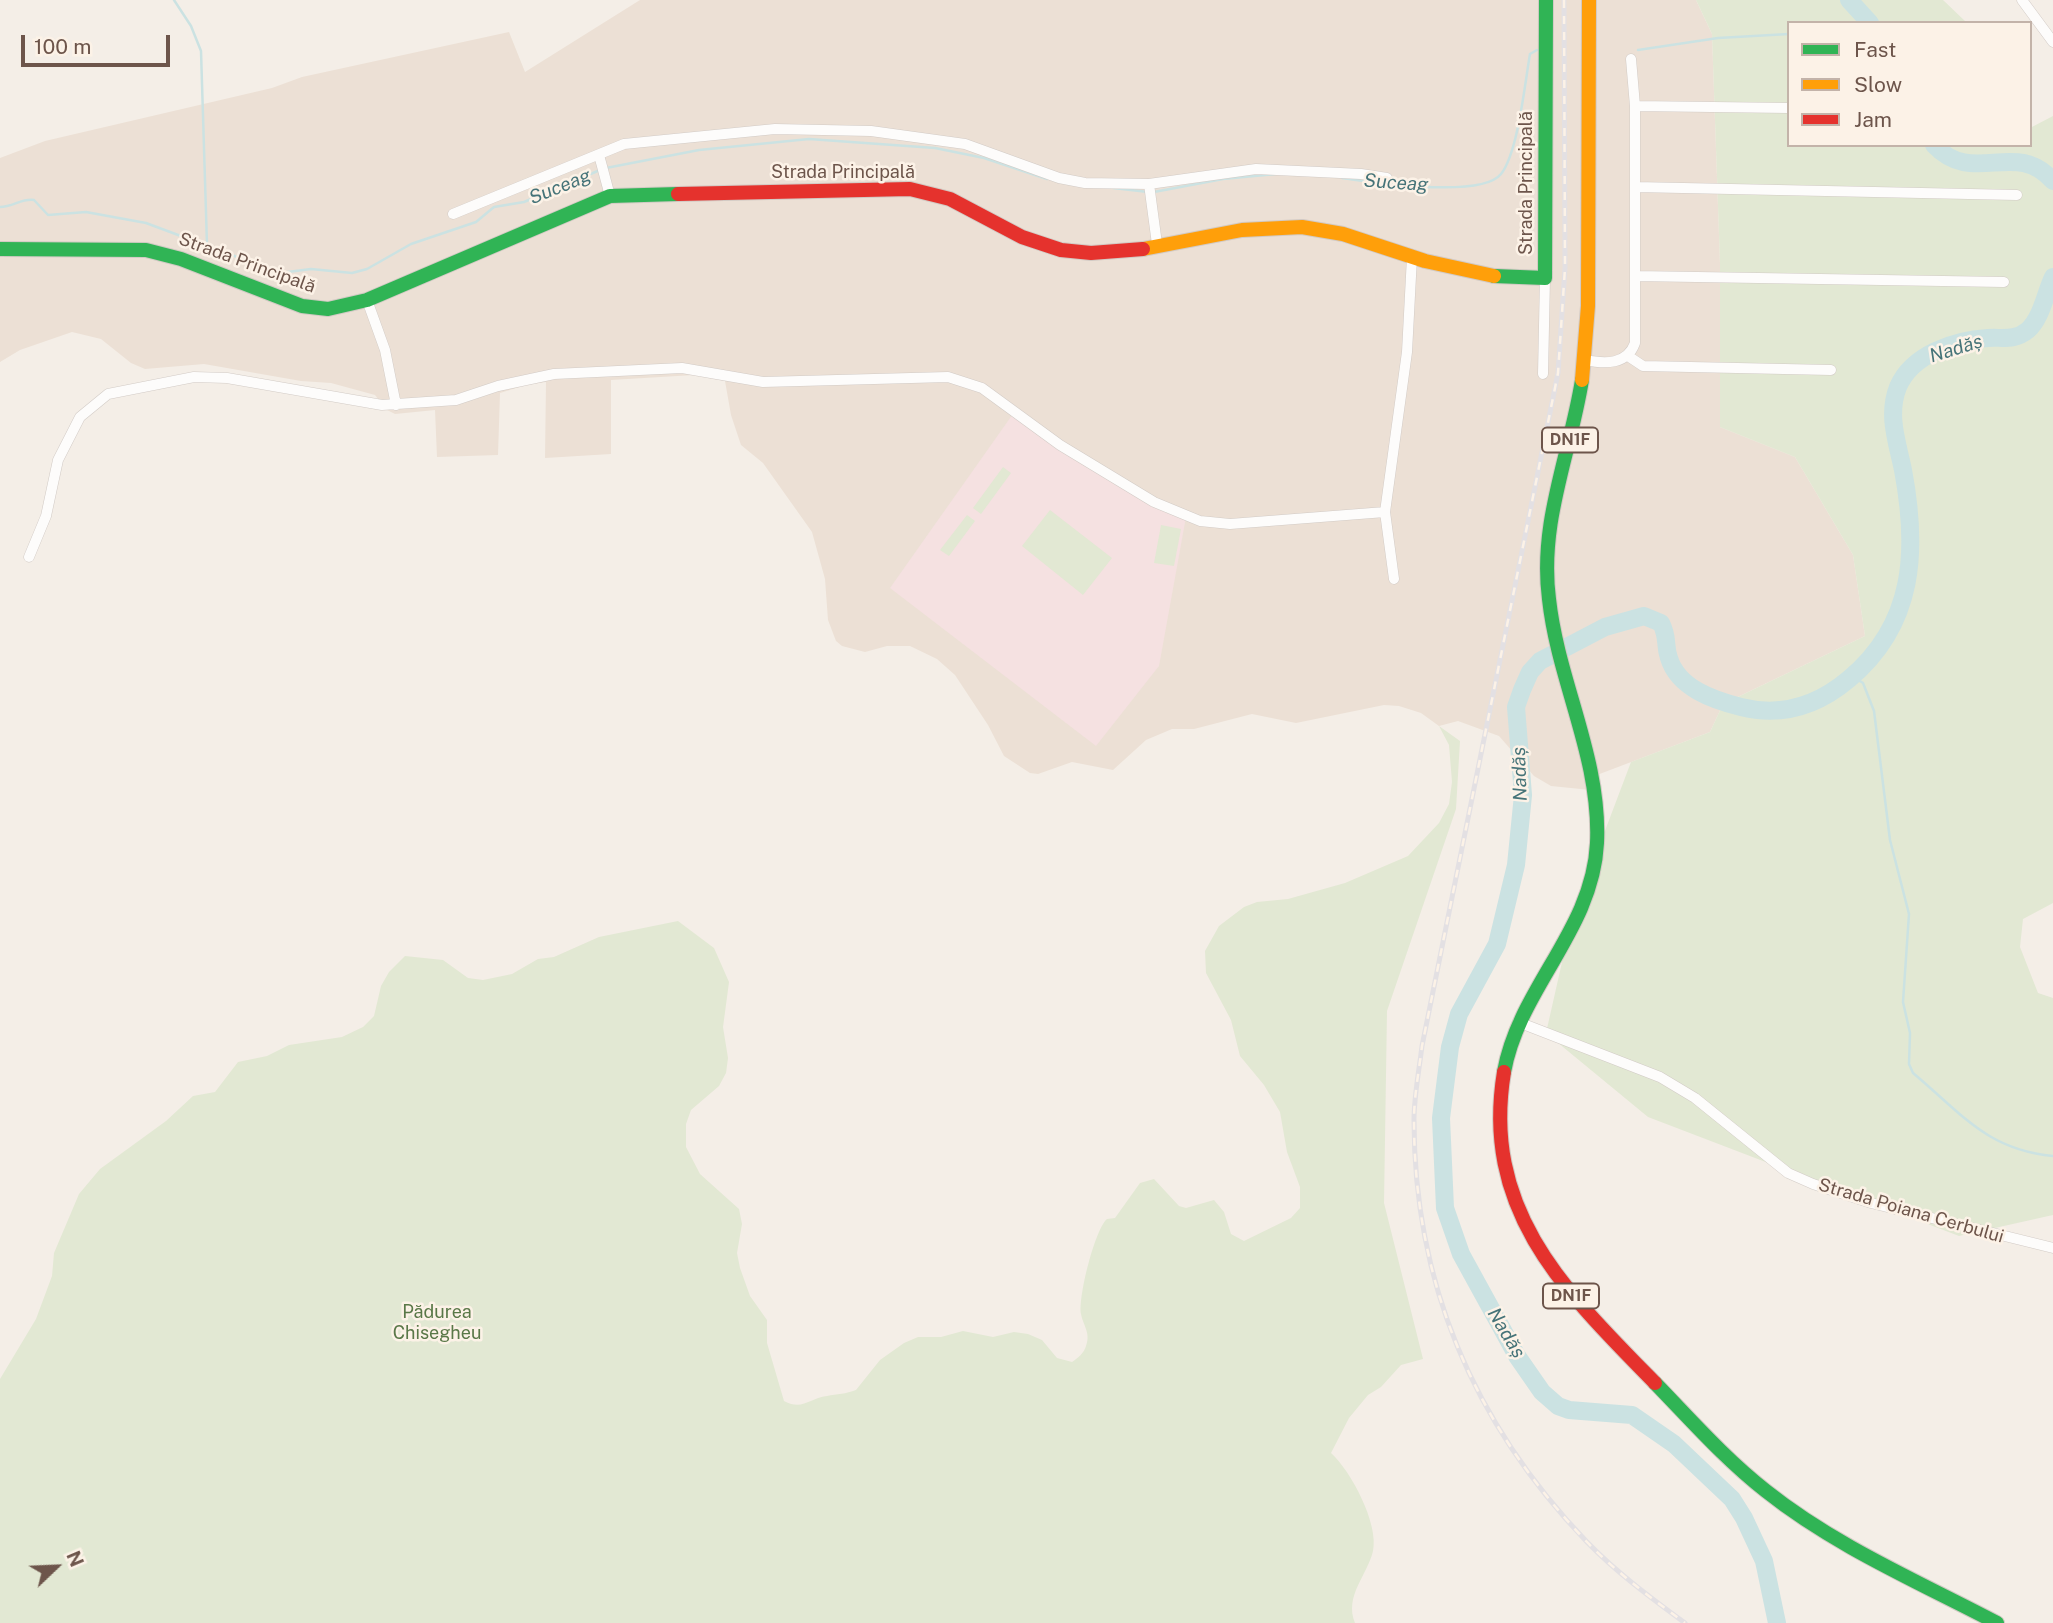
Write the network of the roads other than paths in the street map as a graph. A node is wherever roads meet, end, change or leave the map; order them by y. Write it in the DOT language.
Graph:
graph roads {
  1 [pos="1546,0"];
  2 [pos="1589,0"];
  3 [pos="2022,0"];
  4 [pos="2053,42"];
  5 [pos="1631,59"];
  6 [pos="1635,106"];
  7 [pos="1787,108"];
  8 [pos="599,155"];
  9 [pos="1387,178"];
  10 [pos="1635,187"];
  11 [pos="1150,189"];
  12 [pos="609,191"];
  13 [pos="2017,195"];
  14 [pos="453,214"];
  15 [pos="1157,244"];
  16 [pos="0,248"];
  17 [pos="1412,257"];
  18 [pos="1635,276"];
  19 [pos="1545,278"];
  20 [pos="2004,282"];
  21 [pos="367,300"];
  22 [pos="1628,356"];
  23 [pos="1585,360"];
  24 [pos="1831,370"];
  25 [pos="1543,374"];
  26 [pos="396,405"];
  27 [pos="1385,512"];
  28 [pos="29,557"];
  29 [pos="1394,579"];
  30 [pos="1518,1022"];
  31 [pos="2053,1248"];
  32 [pos="1997,1623"];
  1 -- 19 [label="main road, Strada Principală"];
  2 -- 23 [label="main road, DN1F"];
  3 -- 4 [label="street"];
  5 -- 6 [label="street"];
  6 -- 7 [label="street"];
  6 -- 10 [label="street"];
  8 -- 11 [label="street"];
  8 -- 12 [label="street"];
  8 -- 14 [label="street"];
  9 -- 11 [label="street"];
  10 -- 13 [label="street"];
  10 -- 18 [label="street"];
  11 -- 15 [label="street"];
  12 -- 15 [label="main road, Strada Principală"];
  12 -- 21 [label="main road, Strada Principală"];
  15 -- 17 [label="main road, Strada Principală"];
  16 -- 21 [label="main road, Strada Principală"];
  17 -- 19 [label="main road, Strada Principală"];
  17 -- 27 [label="street"];
  18 -- 20 [label="street"];
  18 -- 22 [label="street"];
  19 -- 25 [label="street"];
  21 -- 26 [label="street"];
  22 -- 23 [label="street"];
  22 -- 24 [label="street"];
  23 -- 30 [label="main road, DN1F"];
  26 -- 27 [label="street"];
  26 -- 28 [label="street"];
  27 -- 29 [label="street"];
  30 -- 31 [label="street, Strada Poiana Cerbului"];
  30 -- 32 [label="main road, DN1F"];
}
